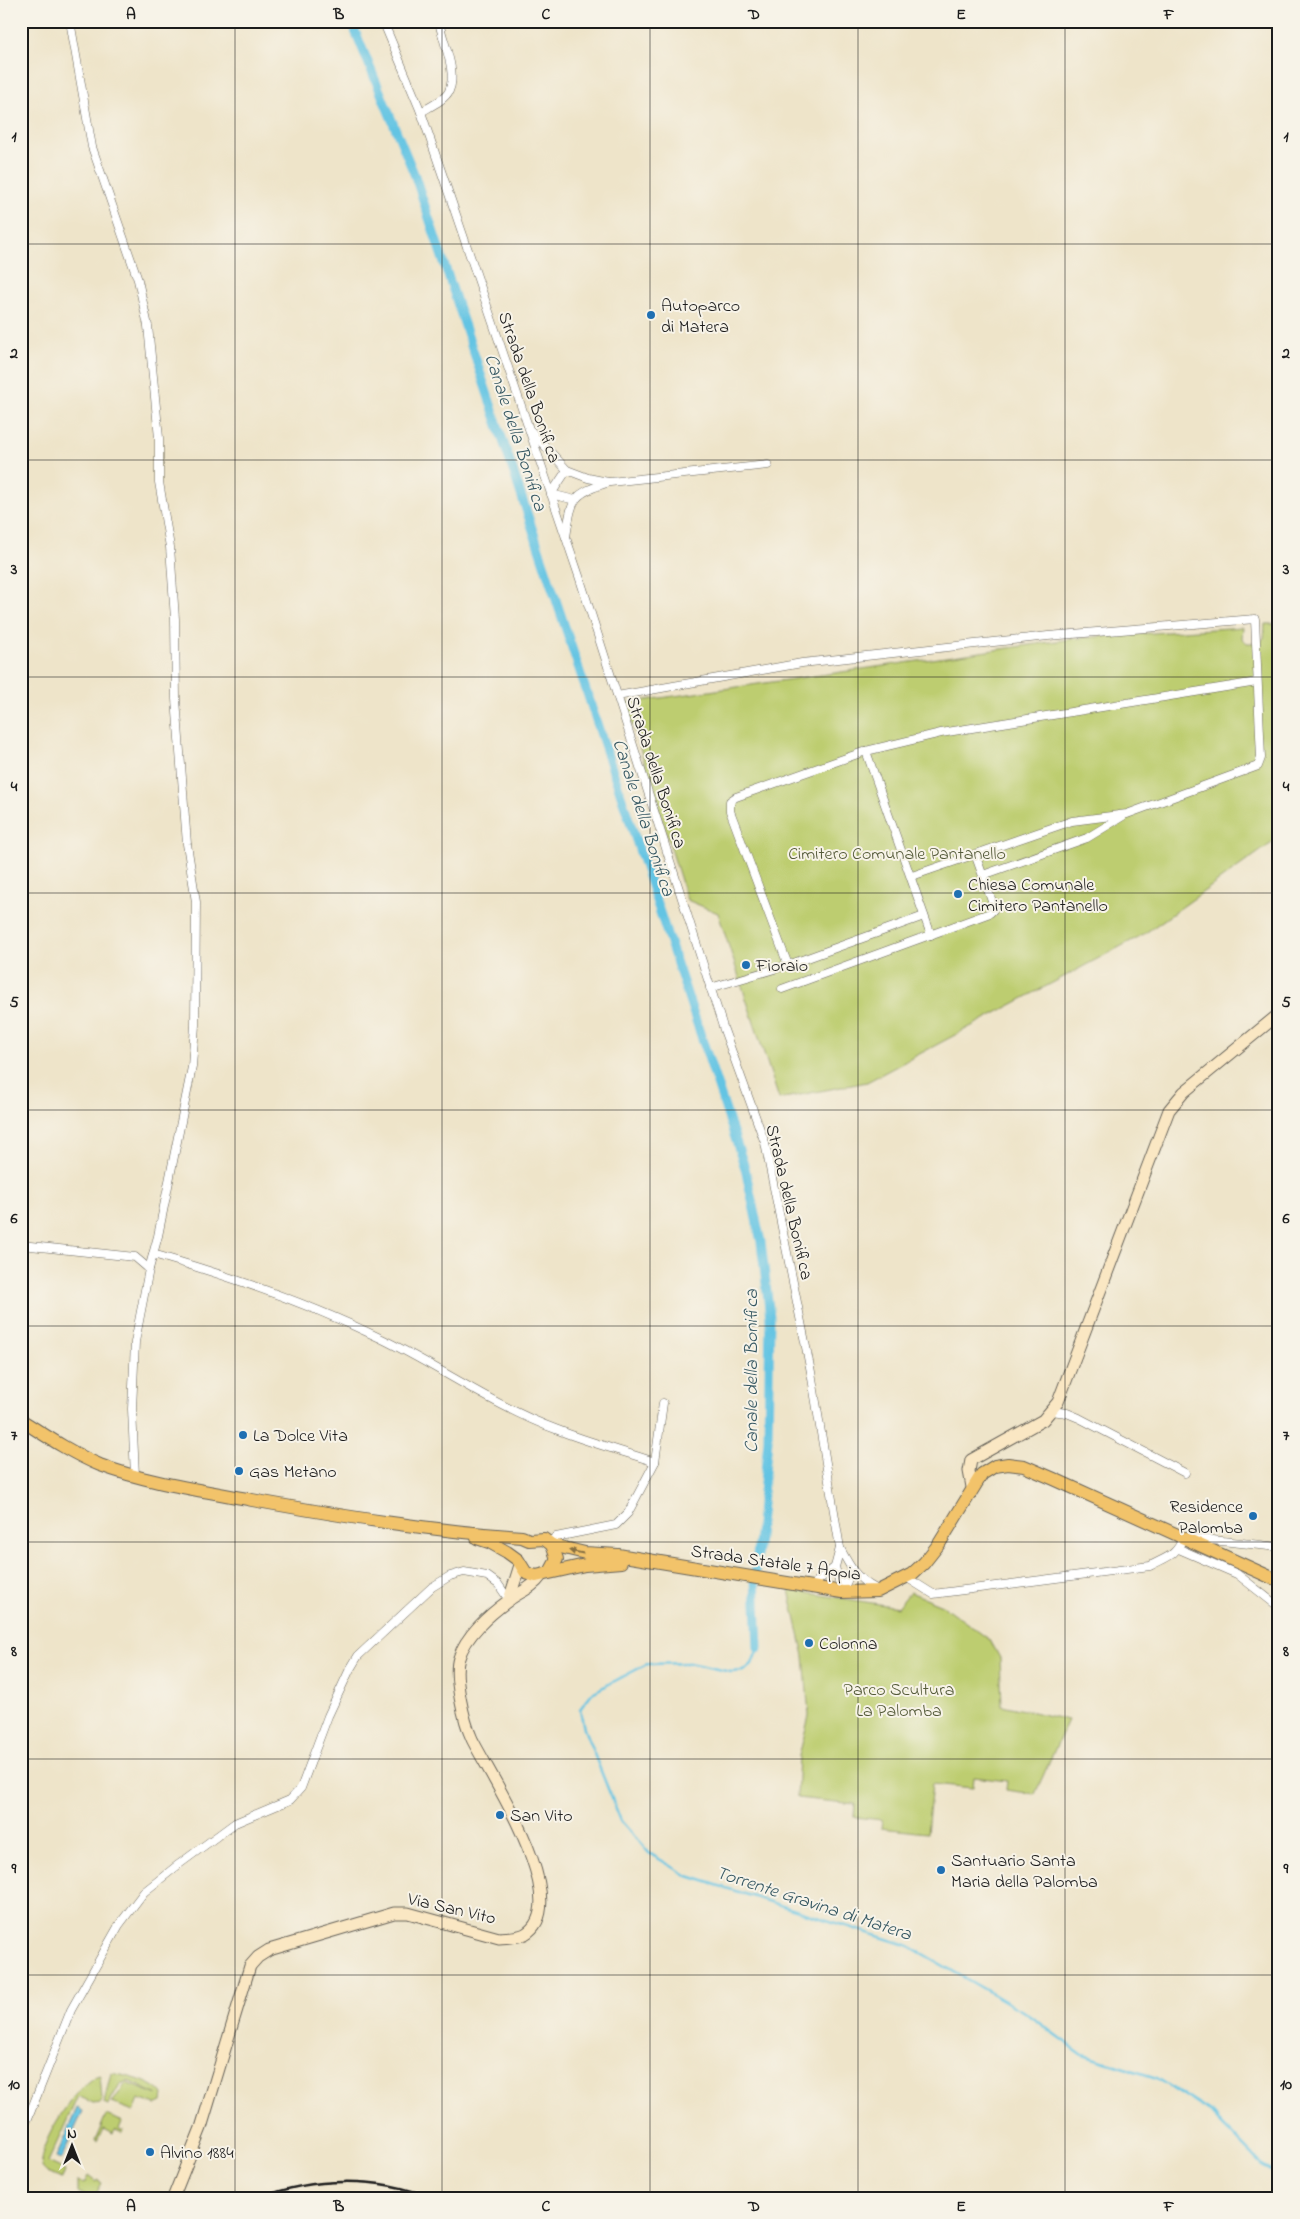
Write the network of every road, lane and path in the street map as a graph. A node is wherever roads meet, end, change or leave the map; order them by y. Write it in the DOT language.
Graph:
graph roads {
  1 [pos="70,21"];
  2 [pos="383,21"];
  3 [pos="439,21"];
  4 [pos="421,112"];
  5 [pos="528,428"];
  6 [pos="768,466"];
  7 [pos="567,470"];
  8 [pos="610,482"];
  9 [pos="551,494"];
  10 [pos="575,500"];
  11 [pos="566,539"];
  12 [pos="1257,682"];
  13 [pos="617,696"];
  14 [pos="866,751"];
  15 [pos="1127,814"];
  16 [pos="975,854"];
  17 [pos="983,875"];
  18 [pos="912,876"];
  19 [pos="924,916"];
  20 [pos="931,935"];
  21 [pos="788,965"];
  22 [pos="710,988"];
  23 [pos="782,989"];
  24 [pos="1279,1014"];
  25 [pos="21,1245"];
  26 [pos="153,1254"];
  27 [pos="149,1269"];
  28 [pos="663,1403"];
  29 [pos="1052,1411"];
  30 [pos="21,1420"];
  31 [pos="655,1462"];
  32 [pos="1185,1473"];
  33 [pos="136,1476"];
  34 [pos="972,1487"];
  35 [pos="465,1533"];
  36 [pos="530,1540"];
  37 [pos="550,1543"];
  38 [pos="1181,1543"];
  39 [pos="1279,1547"];
  40 [pos="840,1548"];
  41 [pos="634,1559"];
  42 [pos="519,1563"];
  43 [pos="834,1567"];
  44 [pos="852,1570"];
  45 [pos="545,1574"];
  46 [pos="906,1577"];
  47 [pos="1279,1581"];
  48 [pos="810,1586"];
  49 [pos="878,1590"];
  50 [pos="842,1592"];
  51 [pos="508,1600"];
  52 [pos="1279,1607"];
  53 [pos="21,2125"];
  54 [pos="173,2198"];
  1 -- 26 [label="street"];
  2 -- 4 [label="street, Strada della Bonifica"];
  3 -- 4 [label="street"];
  4 -- 5 [label="street, Strada della Bonifica"];
  5 -- 7 [label="street"];
  5 -- 9 [label="street, Strada della Bonifica"];
  6 -- 8 [label="street"];
  7 -- 8 [label="street"];
  7 -- 9 [label="street"];
  8 -- 10 [label="street"];
  9 -- 10 [label="street"];
  9 -- 11 [label="street, Strada della Bonifica"];
  10 -- 11 [label="street"];
  11 -- 13 [label="street, Strada della Bonifica"];
  12 -- 13 [label="street"];
  12 -- 14 [label="street"];
  12 -- 15 [label="street"];
  13 -- 22 [label="street, Strada della Bonifica"];
  14 -- 18 [label="street"];
  14 -- 21 [label="street"];
  15 -- 16 [label="street"];
  15 -- 17 [label="street"];
  16 -- 17 [label="street"];
  16 -- 18 [label="street"];
  17 -- 20 [label="street"];
  18 -- 19 [label="street"];
  19 -- 20 [label="street"];
  19 -- 21 [label="street"];
  20 -- 23 [label="street"];
  21 -- 22 [label="street"];
  22 -- 40 [label="street, Strada della Bonifica"];
  24 -- 29 [label="street"];
  25 -- 27 [label="street"];
  26 -- 27 [label="street"];
  26 -- 31 [label="street"];
  27 -- 33 [label="street"];
  28 -- 31 [label="street"];
  29 -- 32 [label="street"];
  29 -- 34 [label="street"];
  30 -- 33 [label="main road, Strada Statale 7 Appia"];
  31 -- 37 [label="street"];
  33 -- 35 [label="main road, Strada Statale 7 Appia"];
  34 -- 38 [label="main road, Strada Statale 7 Appia"];
  34 -- 46 [label="main road, Strada Statale 7 Appia"];
  35 -- 36 [label="main road, Strada Statale 7 Appia"];
  35 -- 42 [label="main road, Strada Statale 7 Appia"];
  36 -- 37 [label="main road, Strada Statale 7 Appia"];
  36 -- 42 [label="main road"];
  41 -- 37 [label="main road, Strada Statale 7 Appia, one-way"];
  37 -- 45 [label="main road"];
  38 -- 39 [label="street"];
  38 -- 46 [label="street"];
  38 -- 47 [label="main road, Strada Statale 7 Appia"];
  38 -- 52 [label="street"];
  40 -- 43 [label="street"];
  40 -- 44 [label="street"];
  41 -- 45 [label="main road, Strada Statale 7 Appia"];
  41 -- 48 [label="main road, Strada Statale 7 Appia"];
  42 -- 45 [label="main road, Strada Statale 7 Appia"];
  42 -- 51 [label="street, Via San Vito"];
  43 -- 48 [label="street"];
  43 -- 50 [label="street"];
  44 -- 49 [label="street"];
  44 -- 50 [label="street"];
  45 -- 51 [label="street, Via San Vito"];
  46 -- 49 [label="main road, Strada Statale 7 Appia"];
  48 -- 50 [label="main road, Strada Statale 7 Appia"];
  49 -- 50 [label="main road, Strada Statale 7 Appia"];
  51 -- 53 [label="street"];
  51 -- 54 [label="street, Via San Vito"];
}
